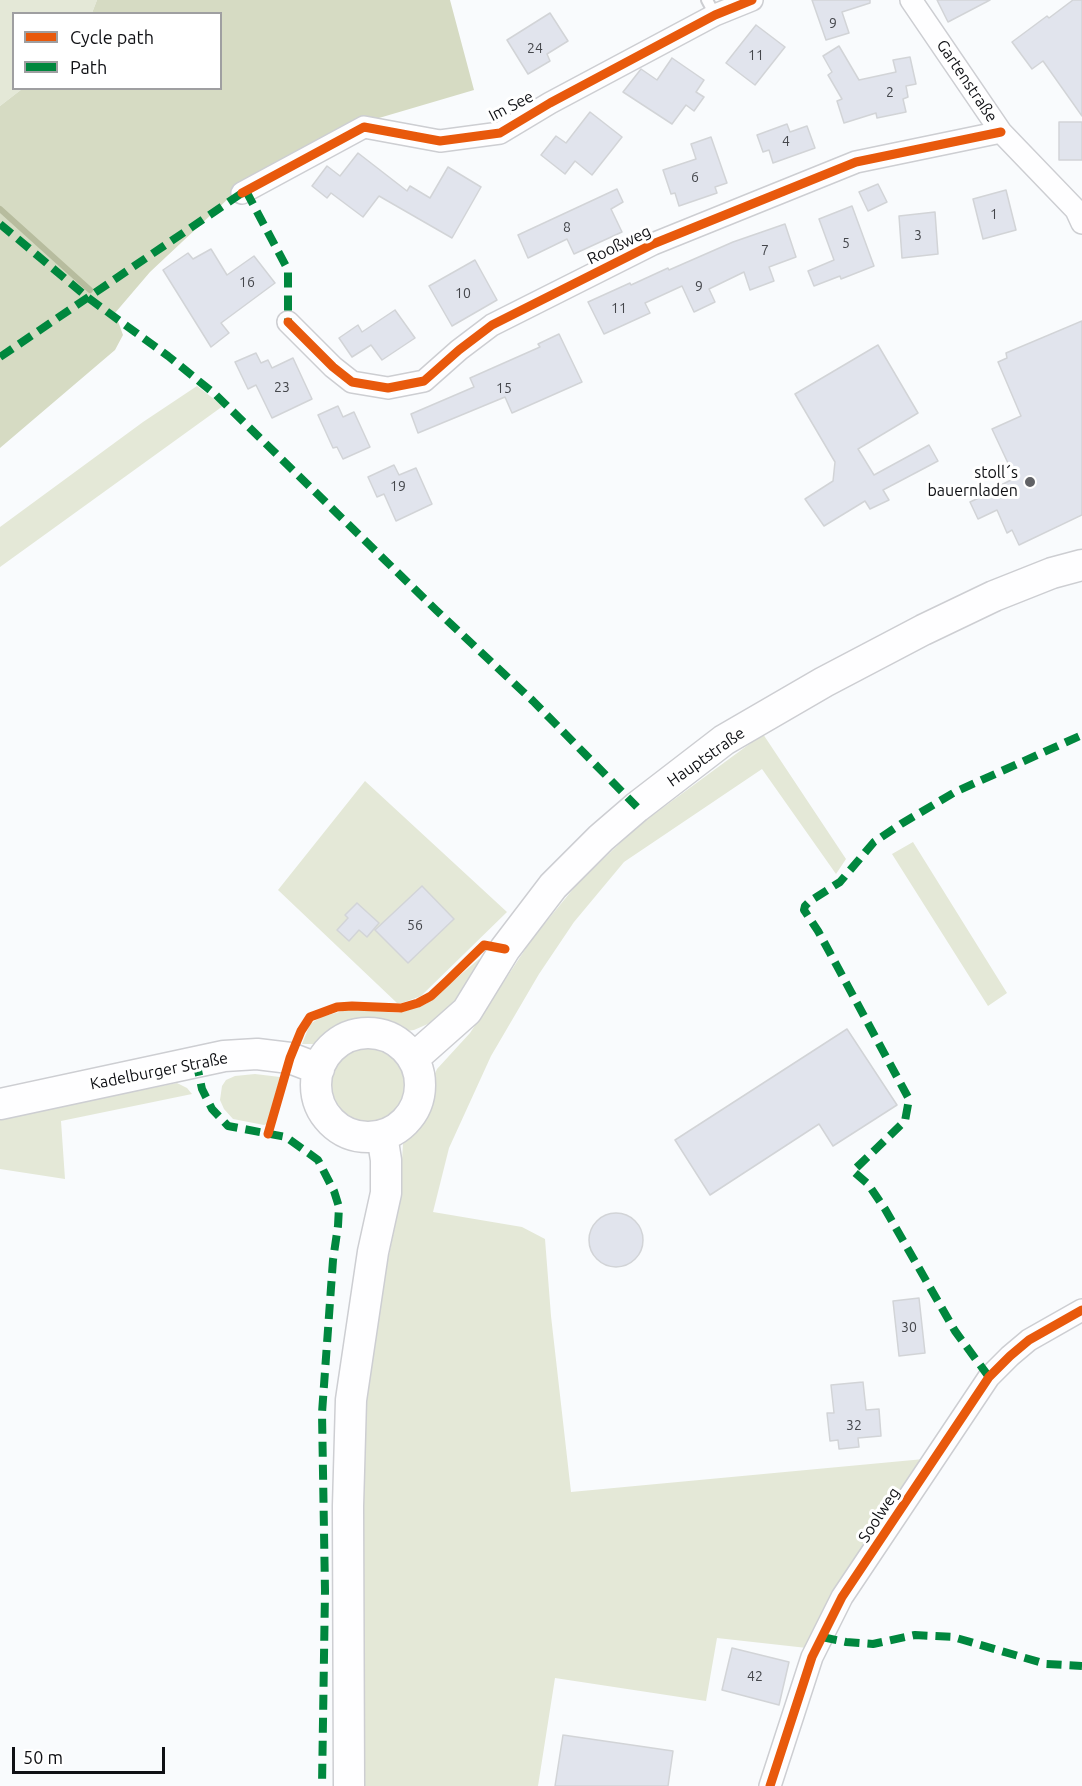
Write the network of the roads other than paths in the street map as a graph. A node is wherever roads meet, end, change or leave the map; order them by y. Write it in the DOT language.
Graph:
graph roads {
  1 [pos="752,0"];
  2 [pos="911,0"];
  3 [pos="711,8"];
  4 [pos="1001,132"];
  5 [pos="242,193"];
  6 [pos="1080,213"];
  7 [pos="288,322"];
  8 [pos="1082,565"];
  9 [pos="414,1059"];
  10 [pos="319,1069"];
  11 [pos="0,1104"];
  12 [pos="382,1135"];
  13 [pos="1082,1310"];
  14 [pos="350,1786"];
  15 [pos="770,1786"];
  1 -- 3 [label="street, Im See"];
  2 -- 4 [label="street, Gartenstraße"];
  3 -- 5 [label="street, Im See"];
  4 -- 6 [label="street, Gartenstraße"];
  4 -- 7 [label="street, Rooßweg"];
  8 -- 9 [label="main road, Hauptstraße"];
  9 -- 10 [label="main road"];
  9 -- 12 [label="main road"];
  10 -- 11 [label="main road, Kadelburger Straße"];
  10 -- 12 [label="main road"];
  12 -- 14 [label="main road"];
  13 -- 15 [label="street, Soolweg"];
}
